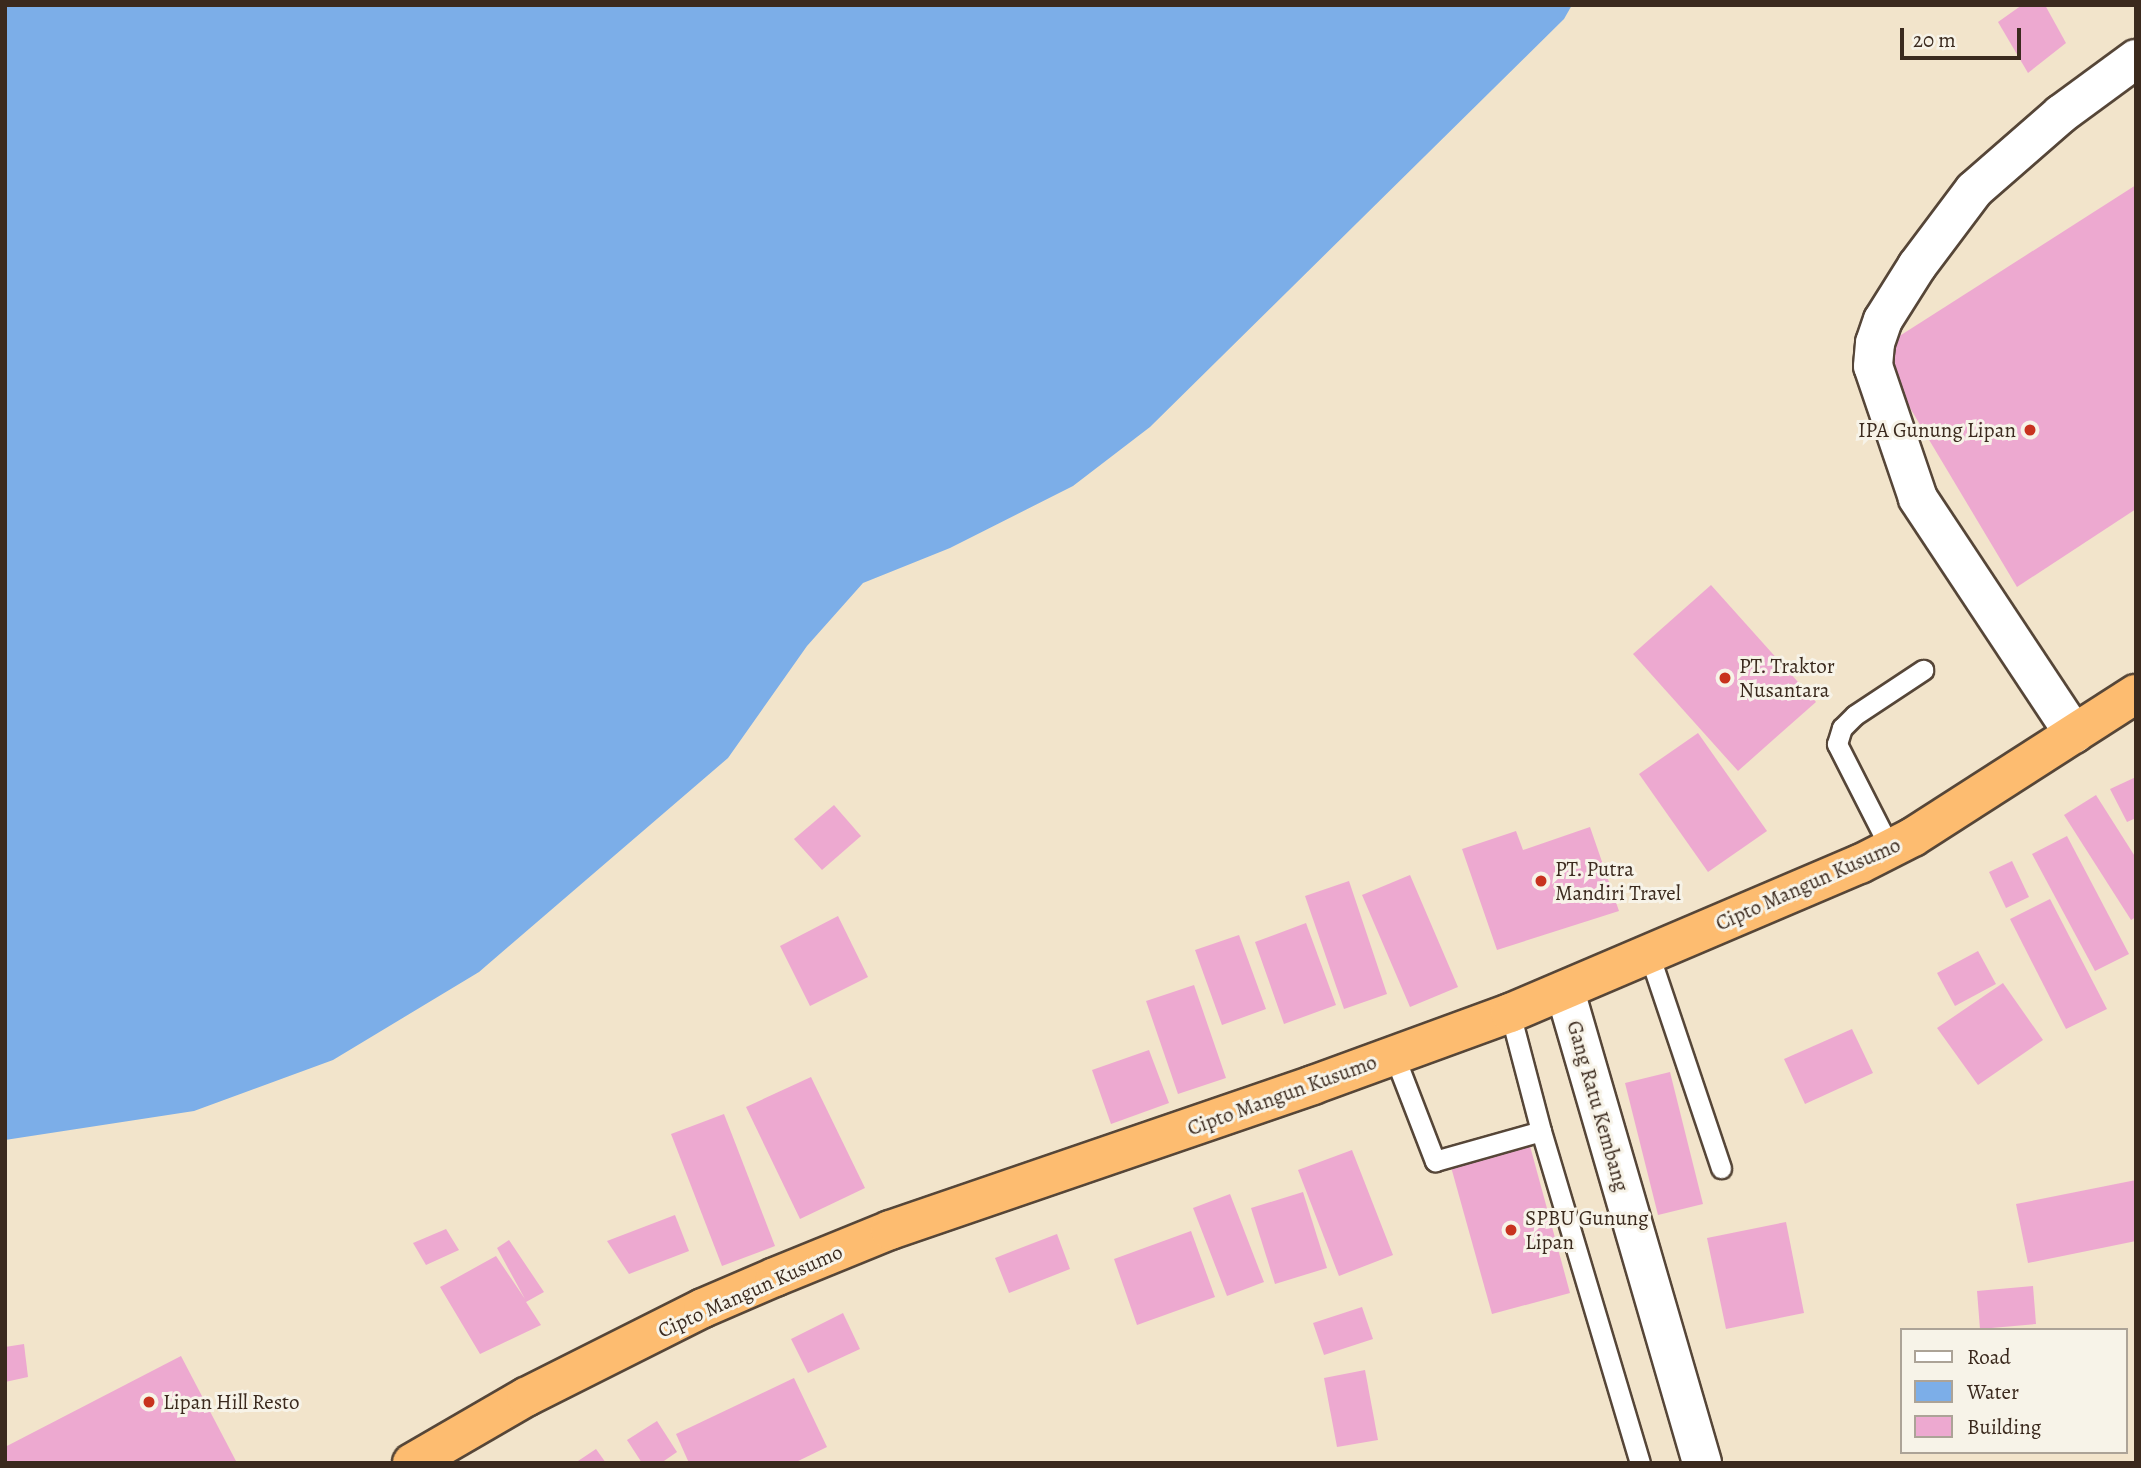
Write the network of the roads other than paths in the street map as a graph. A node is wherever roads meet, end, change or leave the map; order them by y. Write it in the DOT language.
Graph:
graph roads {
  1 [pos="2136,59"];
  2 [pos="1923,670"];
  3 [pos="2136,694"];
  4 [pos="2074,734"];
  5 [pos="1890,848"];
  6 [pos="1649,954"];
  7 [pos="1565,991"];
  8 [pos="1510,1013"];
  9 [pos="1394,1055"];
  10 [pos="1541,1131"];
  11 [pos="1721,1168"];
  12 [pos="412,1463"];
  13 [pos="1640,1463"];
  14 [pos="1702,1463"];
  1 -- 4 [label="street"];
  2 -- 5 [label="lane"];
  3 -- 4 [label="highway, Cipto Mangun Kusumo"];
  4 -- 5 [label="highway, Cipto Mangun Kusumo"];
  5 -- 6 [label="highway, Cipto Mangun Kusumo"];
  6 -- 7 [label="highway, Cipto Mangun Kusumo"];
  6 -- 11 [label="lane"];
  7 -- 8 [label="highway, Cipto Mangun Kusumo"];
  7 -- 14 [label="street, Gang Ratu Kembang"];
  8 -- 9 [label="highway, Cipto Mangun Kusumo"];
  8 -- 10 [label="lane"];
  9 -- 10 [label="lane"];
  9 -- 12 [label="highway, Cipto Mangun Kusumo"];
  10 -- 13 [label="lane"];
}
